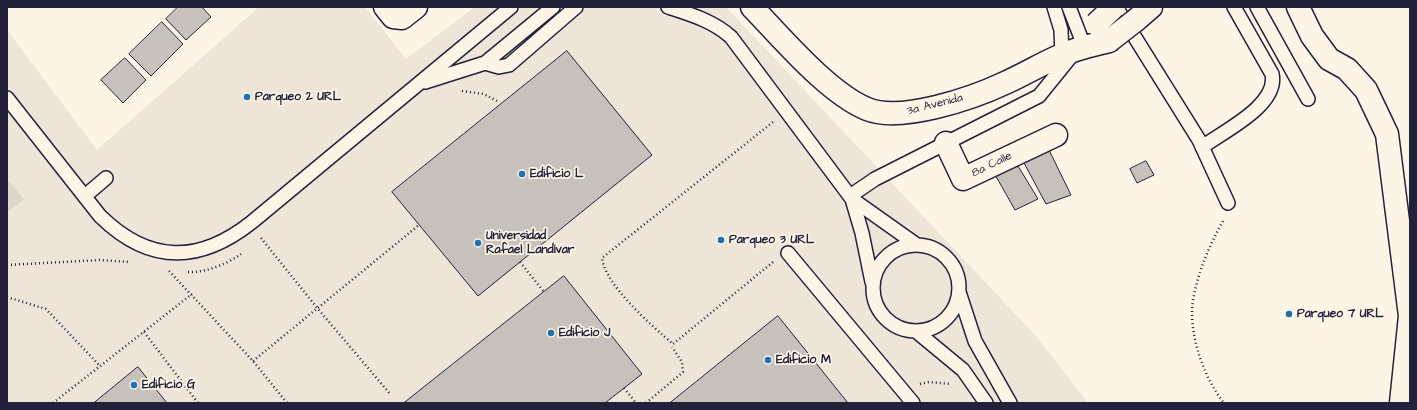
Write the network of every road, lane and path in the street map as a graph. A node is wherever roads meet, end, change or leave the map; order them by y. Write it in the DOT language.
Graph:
graph roads {
  1 [pos="385,7"];
  2 [pos="416,7"];
  3 [pos="511,7"];
  4 [pos="553,7"];
  5 [pos="576,7"];
  6 [pos="668,7"];
  7 [pos="752,7"];
  8 [pos="1054,7"];
  9 [pos="1068,7"];
  10 [pos="1115,7"];
  11 [pos="1234,7"];
  12 [pos="1257,7"];
  13 [pos="1298,7"];
  14 [pos="1143,13"];
  15 [pos="1079,41"];
  16 [pos="485,63"];
  17 [pos="418,85"];
  18 [pos="460,91"];
  19 [pos="7,98"];
  20 [pos="1308,99"];
  21 [pos="497,101"];
  22 [pos="778,118"];
  23 [pos="1056,134"];
  24 [pos="946,143"];
  25 [pos="1202,147"];
  26 [pos="106,178"];
  27 [pos="85,196"];
  28 [pos="851,198"];
  29 [pos="1228,202"];
  30 [pos="1223,215"];
  31 [pos="419,225"];
  32 [pos="265,234"];
  33 [pos="917,245"];
  34 [pos="788,253"];
  35 [pos="520,262"];
  36 [pos="169,272"];
  37 [pos="872,283"];
  38 [pos="544,292"];
  39 [pos="959,292"];
  40 [pos="192,294"];
  41 [pos="7,297"];
  42 [pos="318,309"];
  43 [pos="144,332"];
  44 [pos="917,332"];
  45 [pos="672,347"];
  46 [pos="253,362"];
  47 [pos="100,366"];
  48 [pos="624,388"];
  49 [pos="391,395"];
  50 [pos="53,403"];
  51 [pos="198,403"];
  52 [pos="287,403"];
  53 [pos="636,403"];
  54 [pos="646,403"];
  55 [pos="913,403"];
  56 [pos="986,403"];
  57 [pos="1010,403"];
  58 [pos="1224,403"];
  59 [pos="1401,403"];
  1 -- 2 [label="street"];
  3 -- 17 [label="lane"];
  4 -- 16 [label="lane"];
  5 -- 16 [label="lane"];
  6 -- 28 [label="lane"];
  7 -- 15 [label="street, 3a Avenida"];
  8 -- 15 [label="lane"];
  9 -- 15 [label="lane"];
  10 -- 15 [label="street, bridge"];
  10 -- 25 [label="lane"];
  11 -- 25 [label="lane"];
  12 -- 20 [label="lane"];
  13 -- 59 [label="street"];
  14 -- 15 [label="street, 3a Avenida, bridge"];
  15 -- 24 [label="lane"];
  16 -- 17 [label="lane"];
  17 -- 27 [label="lane"];
  18 -- 21 [label="path"];
  19 -- 27 [label="lane"];
  22 -- 34 [label="path"];
  23 -- 24 [label="street, 8a Calle"];
  24 -- 28 [label="lane"];
  25 -- 29 [label="lane"];
  26 -- 27 [label="lane"];
  28 -- 33 [label="lane"];
  28 -- 37 [label="lane"];
  30 -- 58 [label="path"];
  31 -- 42 [label="path"];
  32 -- 42 [label="path"];
  33 -- 37 [label="lane"];
  33 -- 39 [label="lane"];
  34 -- 55 [label="lane"];
  35 -- 38 [label="path"];
  36 -- 40 [label="path"];
  37 -- 44 [label="lane"];
  39 -- 44 [label="lane"];
  39 -- 57 [label="lane"];
  40 -- 43 [label="path"];
  40 -- 46 [label="path"];
  41 -- 47 [label="path"];
  42 -- 46 [label="path"];
  42 -- 49 [label="path"];
  43 -- 47 [label="path"];
  43 -- 51 [label="path"];
  44 -- 56 [label="lane"];
  45 -- 54 [label="path"];
  46 -- 52 [label="path"];
  47 -- 50 [label="path"];
  48 -- 53 [label="path"];
}
